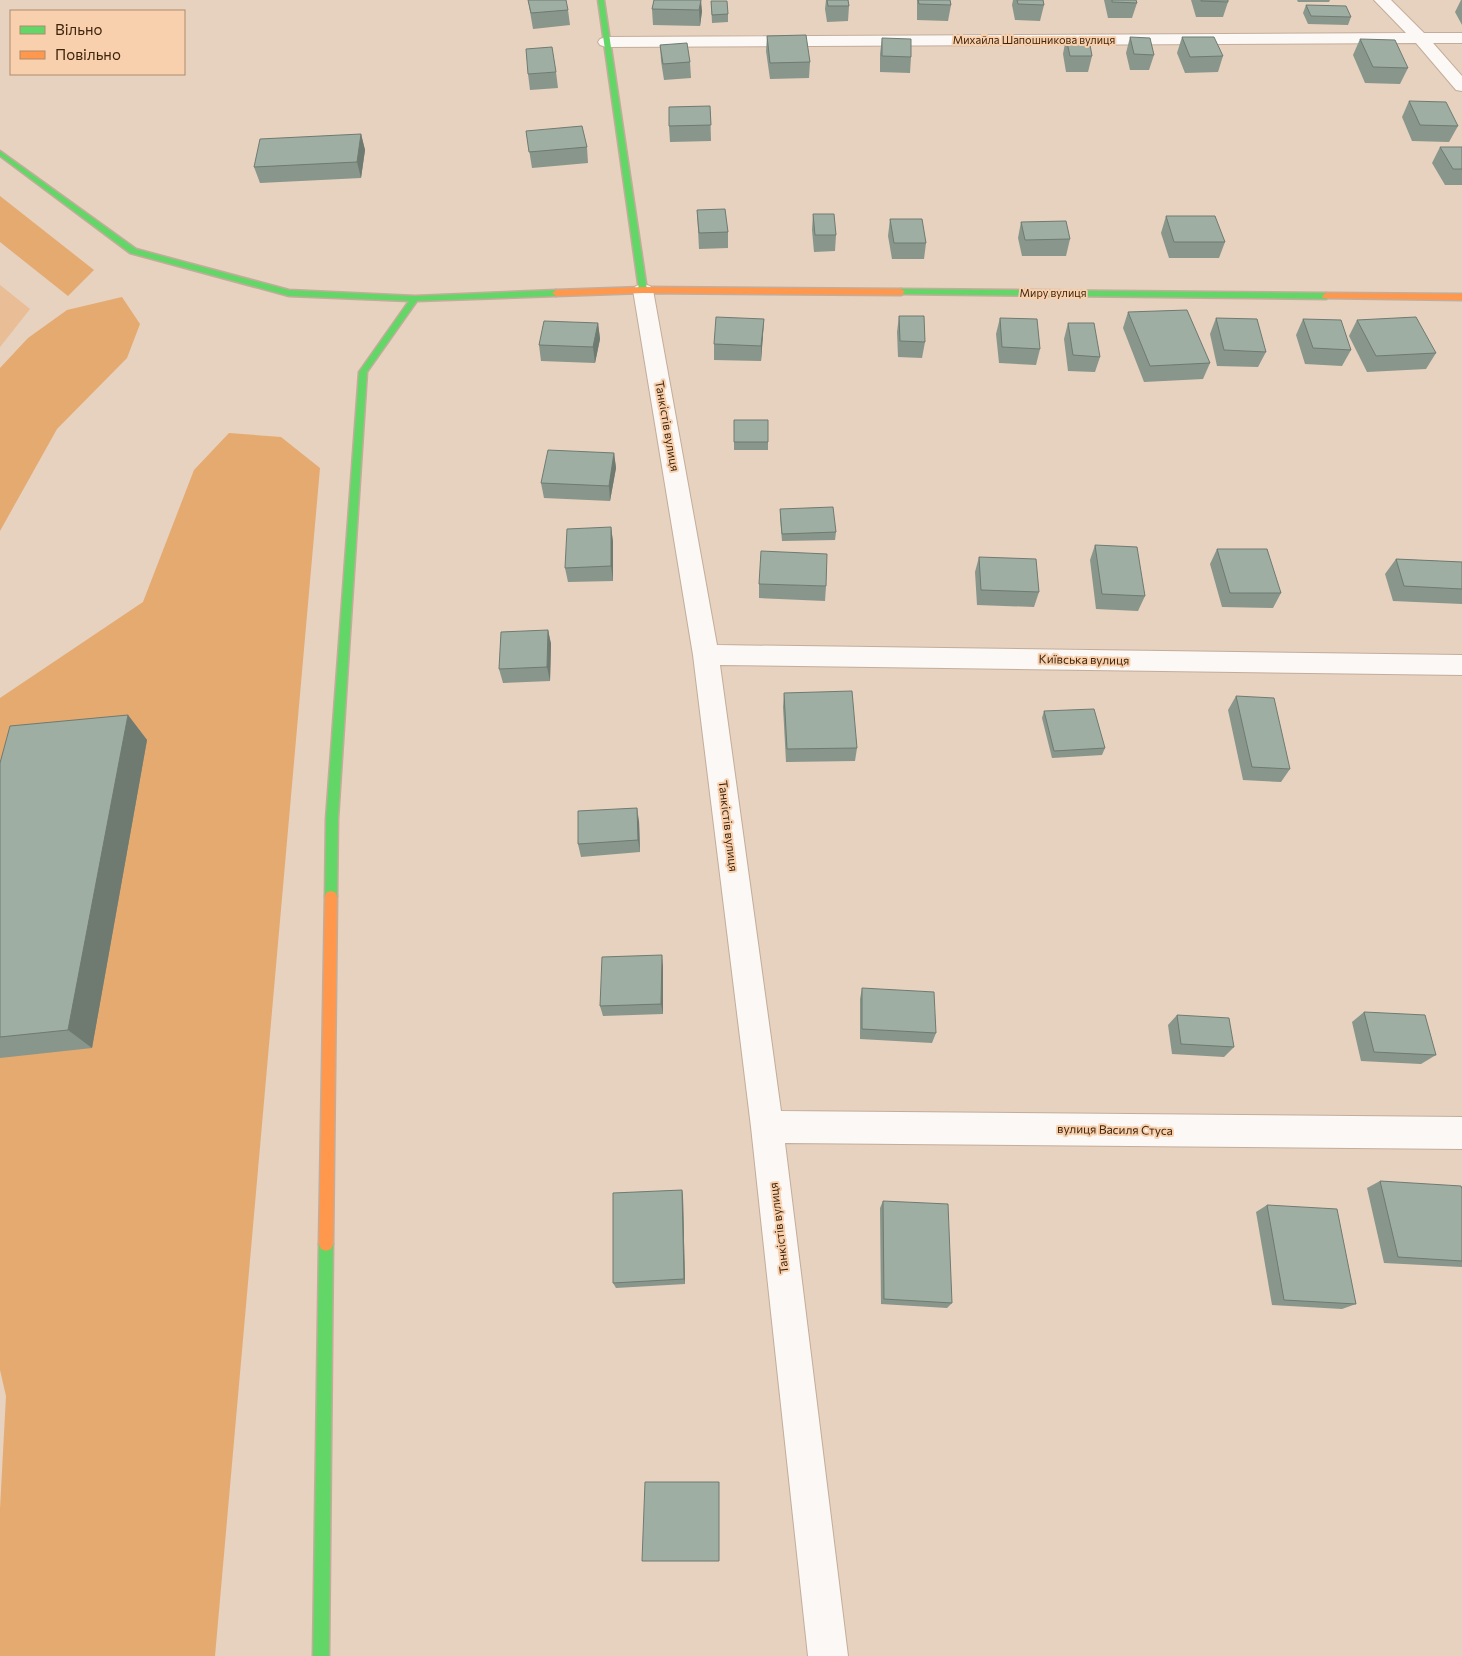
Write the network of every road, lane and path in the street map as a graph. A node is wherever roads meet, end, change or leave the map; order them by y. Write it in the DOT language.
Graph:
graph roads {
  1 [pos="601,0"];
  2 [pos="1382,0"];
  3 [pos="1420,38"];
  4 [pos="1462,38"];
  5 [pos="606,42"];
  6 [pos="1462,86"];
  7 [pos="0,153"];
  8 [pos="643,290"];
  9 [pos="1462,297"];
  10 [pos="415,299"];
  11 [pos="706,655"];
  12 [pos="1462,665"];
  13 [pos="767,1127"];
  14 [pos="1462,1133"];
  15 [pos="320,1656"];
  16 [pos="828,1656"];
  1 -- 5 [label="street, Танкістів вулиця"];
  2 -- 3 [label="street"];
  3 -- 4 [label="street, Михайла Шапошникова вулиця"];
  3 -- 5 [label="street, Михайла Шапошникова вулиця"];
  3 -- 6 [label="street"];
  5 -- 8 [label="street, Танкістів вулиця"];
  7 -- 10 [label="street, Миру вулиця"];
  8 -- 9 [label="street, Миру вулиця"];
  8 -- 10 [label="street, Миру вулиця"];
  8 -- 11 [label="street, Танкістів вулиця"];
  10 -- 15 [label="street"];
  11 -- 12 [label="street, Київська вулиця"];
  11 -- 13 [label="street, Танкістів вулиця"];
  13 -- 14 [label="street, вулиця Василя Стуса"];
  13 -- 16 [label="street, Танкістів вулиця"];
}
